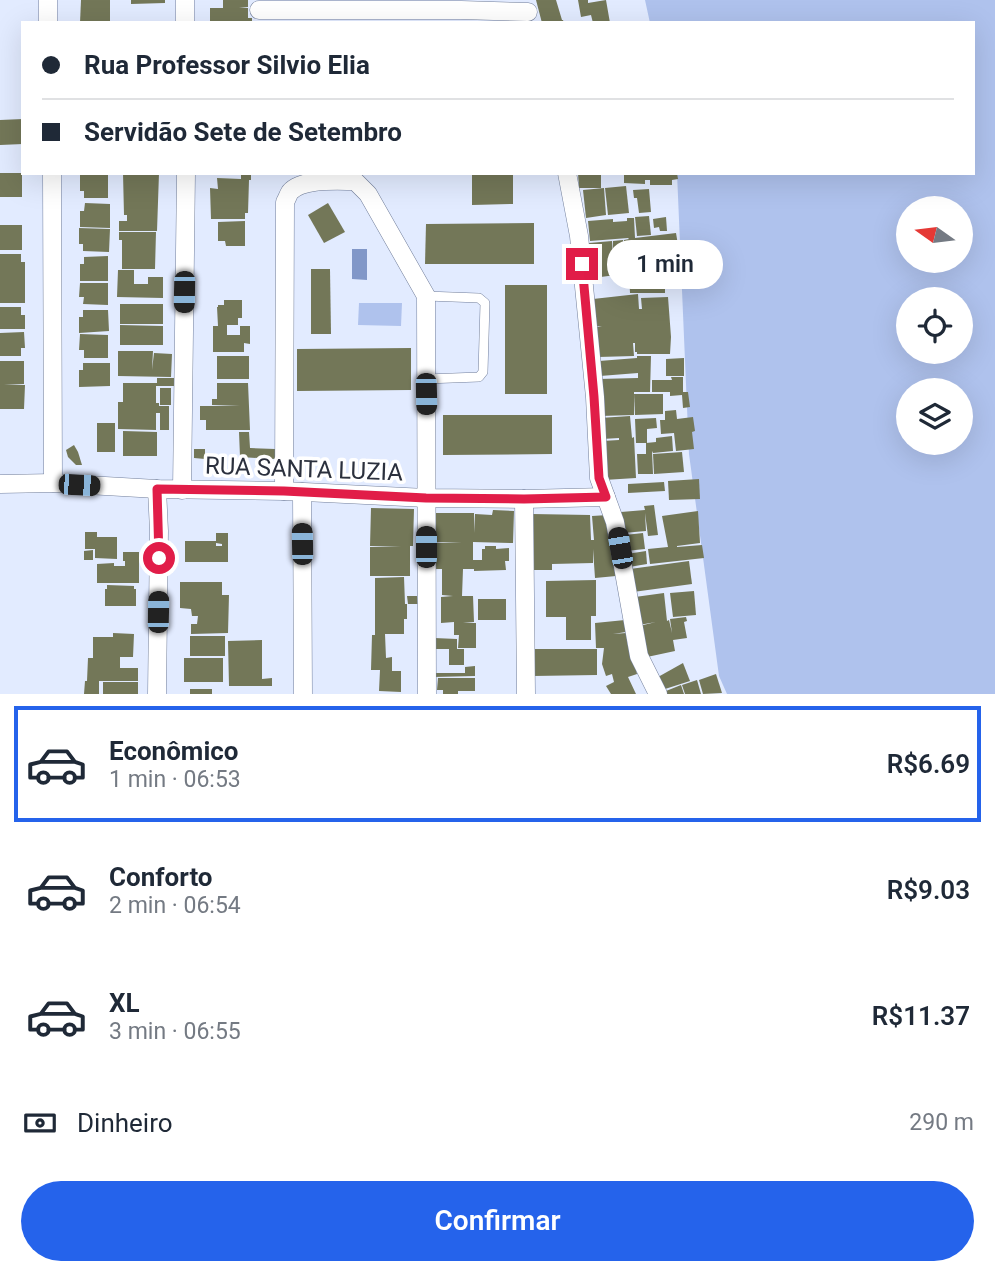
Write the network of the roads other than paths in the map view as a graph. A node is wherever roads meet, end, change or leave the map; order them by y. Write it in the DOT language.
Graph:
graph roads {
  1 [pos="48,0"];
  2 [pos="185,0"];
  3 [pos="460,5"];
  4 [pos="259,10"];
  5 [pos="528,11"];
  6 [pos="48,21"];
  7 [pos="185,21"];
  8 [pos="52,175"];
  9 [pos="186,175"];
  10 [pos="568,175"];
  11 [pos="426,296"];
  12 [pos="426,379"];
  13 [pos="53,483"];
  14 [pos="0,484"];
  15 [pos="157,489"];
  16 [pos="182,490"];
  17 [pos="293,492"];
  18 [pos="606,497"];
  19 [pos="426,498"];
  20 [pos="524,499"];
  21 [pos="157,694"];
  22 [pos="303,694"];
  23 [pos="427,694"];
  24 [pos="526,694"];
  25 [pos="658,694"];
  1 -- 6 [label="street"];
  2 -- 7 [label="street"];
  3 -- 4 [label="street"];
  3 -- 5 [label="street"];
  8 -- 13 [label="street"];
  9 -- 16 [label="street"];
  10 -- 18 [label="street"];
  11 -- 12 [label="street"];
  11 -- 12 [label="lane"];
  11 -- 17 [label="street"];
  12 -- 19 [label="street"];
  13 -- 14 [label="street, RUA SANTA LUZIA"];
  13 -- 15 [label="street, RUA SANTA LUZIA"];
  15 -- 16 [label="street, RUA SANTA LUZIA"];
  15 -- 21 [label="street"];
  16 -- 17 [label="street, RUA SANTA LUZIA"];
  17 -- 19 [label="street, RUA SANTA LUZIA"];
  17 -- 22 [label="street"];
  18 -- 20 [label="street, RUA SANTA LUZIA"];
  18 -- 25 [label="street"];
  19 -- 20 [label="street, RUA SANTA LUZIA"];
  19 -- 23 [label="street"];
  20 -- 24 [label="street"];
}
